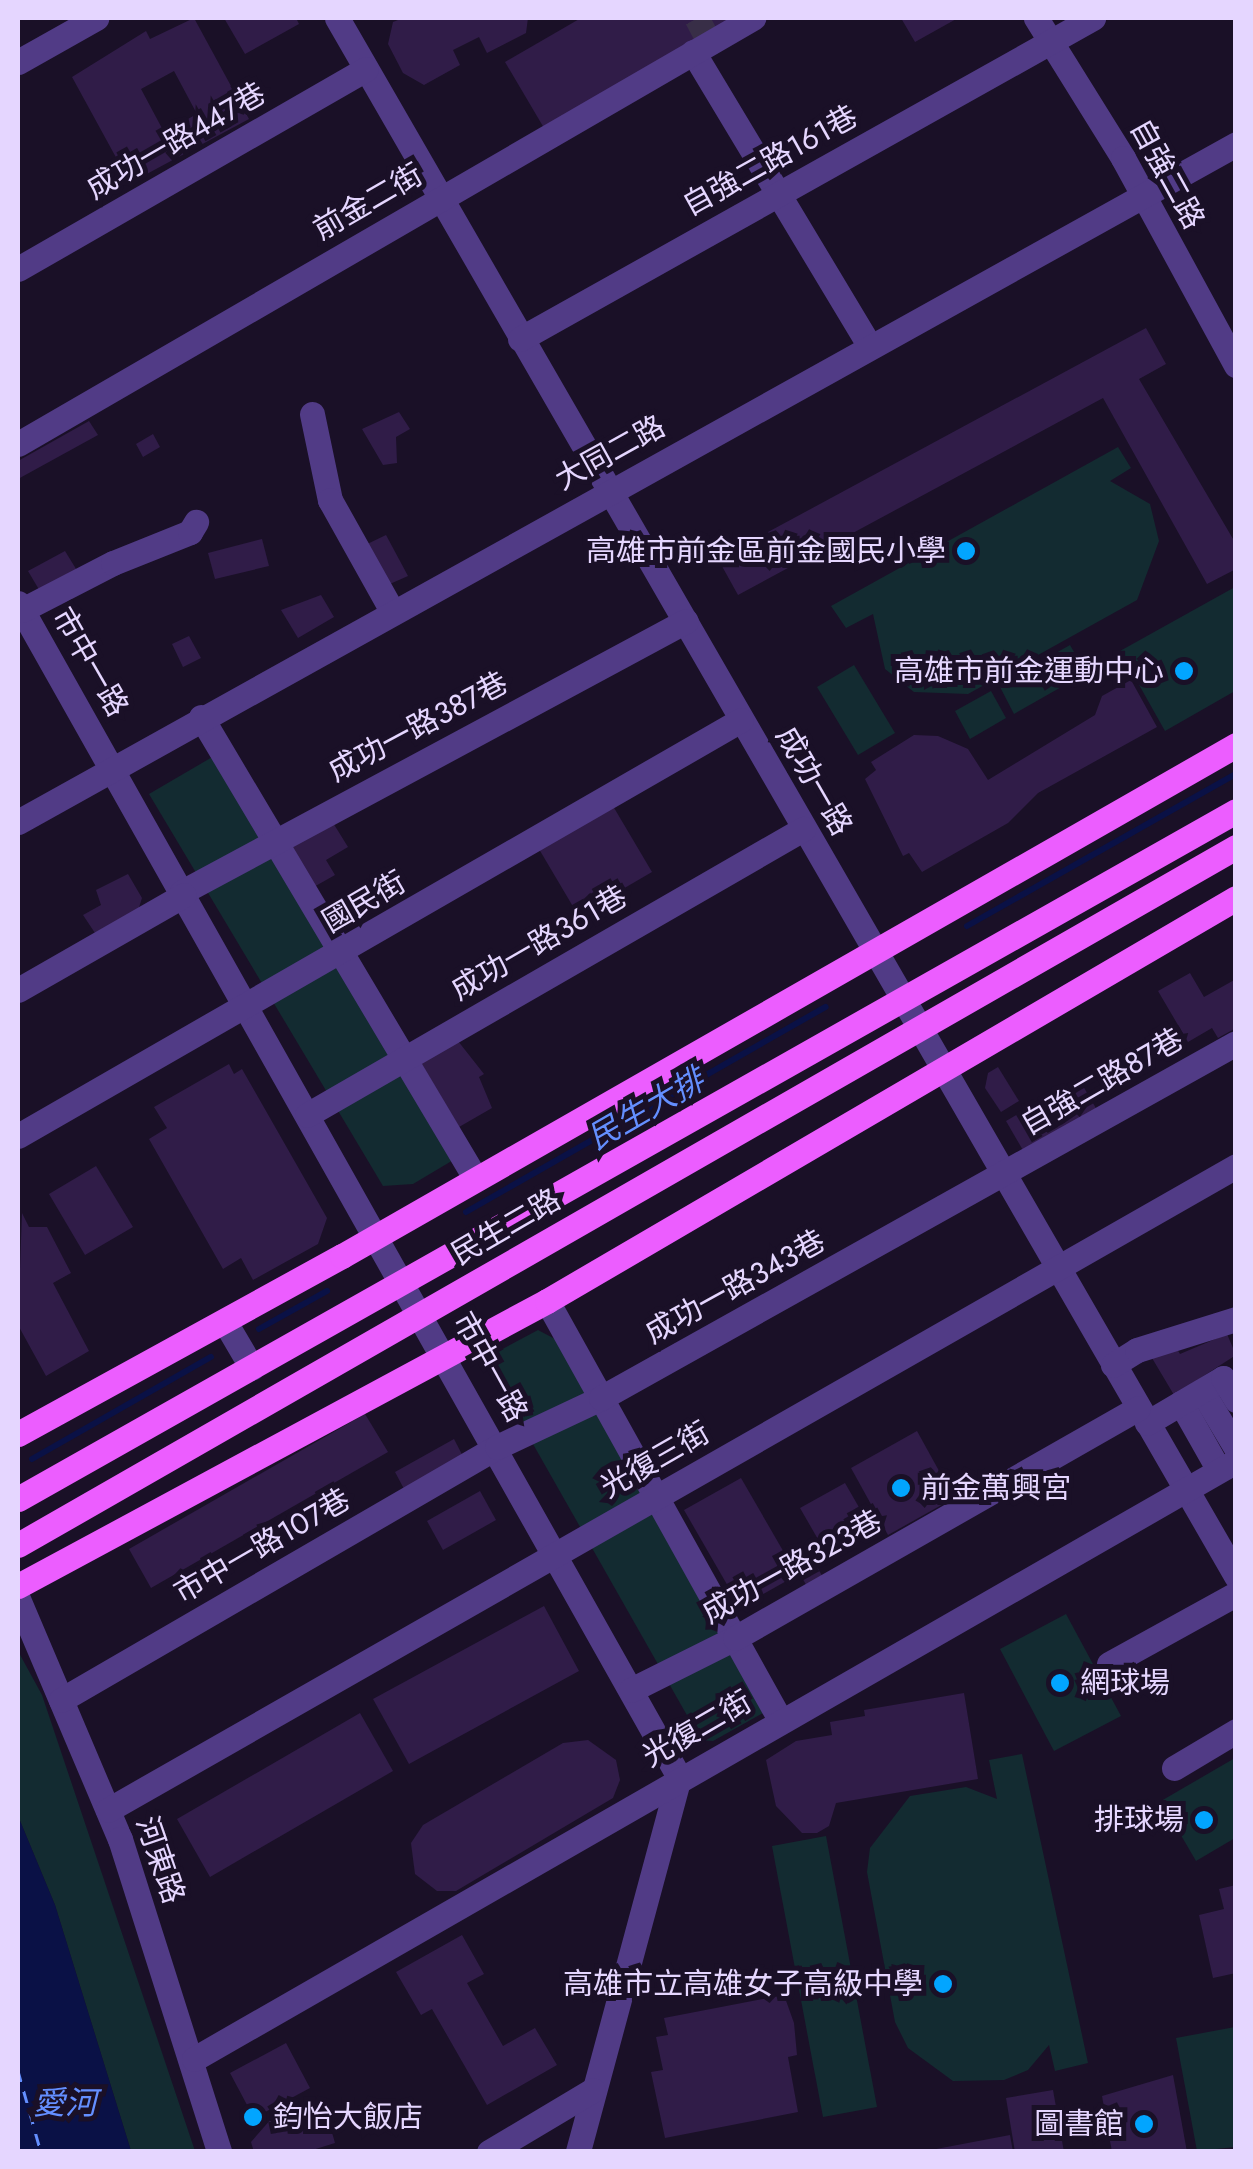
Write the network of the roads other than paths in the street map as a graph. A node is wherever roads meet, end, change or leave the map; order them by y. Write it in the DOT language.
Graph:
graph roads {
  1 [pos="96,18"];
  2 [pos="337,18"];
  3 [pos="753,18"];
  4 [pos="1036,18"];
  5 [pos="1093,18"];
  6 [pos="1052,42"];
  7 [pos="693,52"];
  8 [pos="18,62"];
  9 [pos="366,69"];
  10 [pos="1236,144"];
  11 [pos="775,194"];
  12 [pos="1142,196"];
  13 [pos="440,198"];
  14 [pos="18,269"];
  15 [pos="520,339"];
  16 [pos="869,345"];
  17 [pos="1233,355"];
  18 [pos="312,414"];
  19 [pos="18,444"];
  20 [pos="607,491"];
  21 [pos="196,522"];
  22 [pos="20,607"];
  23 [pos="392,611"];
  24 [pos="686,622"];
  25 [pos="201,718"];
  26 [pos="741,720"];
  27 [pos="1236,745"];
  28 [pos="113,767"];
  29 [pos="1236,810"];
  30 [pos="18,822"];
  31 [pos="804,830"];
  32 [pos="273,842"];
  33 [pos="1236,847"];
  34 [pos="183,893"];
  35 [pos="1236,898"];
  36 [pos="874,950"];
  37 [pos="340,954"];
  38 [pos="18,990"];
  39 [pos="902,999"];
  40 [pos="244,1005"];
  41 [pos="919,1030"];
  42 [pos="1236,1043"];
  43 [pos="402,1058"];
  44 [pos="942,1069"];
  45 [pos="307,1115"];
  46 [pos="18,1136"];
  47 [pos="1236,1166"];
  48 [pos="474,1176"];
  49 [pos="1002,1178"];
  50 [pos="377,1235"];
  51 [pos="1056,1268"];
  52 [pos="405,1283"];
  53 [pos="547,1301"];
  54 [pos="422,1312"];
  55 [pos="1236,1318"];
  56 [pos="224,1322"];
  57 [pos="446,1356"];
  58 [pos="1113,1365"];
  59 [pos="252,1368"];
  60 [pos="1191,1397"];
  61 [pos="600,1398"];
  62 [pos="1236,1400"];
  63 [pos="1143,1415"];
  64 [pos="18,1434"];
  65 [pos="497,1447"];
  66 [pos="1227,1459"];
  67 [pos="1185,1490"];
  68 [pos="656,1497"];
  69 [pos="18,1500"];
  70 [pos="18,1545"];
  71 [pos="556,1554"];
  72 [pos="1236,1576"];
  73 [pos="18,1586"];
  74 [pos="1236,1594"];
  75 [pos="18,1599"];
  76 [pos="734,1638"];
  77 [pos="1110,1664"];
  78 [pos="632,1690"];
  79 [pos="60,1700"];
  80 [pos="780,1720"];
  81 [pos="1236,1731"];
  82 [pos="1174,1768"];
  83 [pos="679,1777"];
  84 [pos="108,1810"];
  85 [pos="194,2059"];
  86 [pos="593,2090"];
  87 [pos="587,2122"];
  88 [pos="219,2152"];
  89 [pos="490,2152"];
  90 [pos="578,2152"];
  91 [pos="602,2152"];
  1 -- 8 [label="street"];
  2 -- 9 [label="street, 成功一路"];
  3 -- 7 [label="street, 前金二街"];
  4 -- 6 [label="street, 自強二路"];
  5 -- 6 [label="street, 自強二路161巷"];
  6 -- 11 [label="street, 自強二路161巷"];
  6 -- 12 [label="street, 自強二路"];
  7 -- 11 [label="street"];
  7 -- 13 [label="street, 前金二街"];
  9 -- 13 [label="street, 成功一路"];
  9 -- 14 [label="street, 成功一路447巷"];
  10 -- 12 [label="street, 大同二路"];
  11 -- 15 [label="street, 自強二路161巷"];
  11 -- 16 [label="street"];
  12 -- 16 [label="street, 大同二路"];
  12 -- 17 [label="street, 自強二路"];
  13 -- 15 [label="street, 成功一路"];
  13 -- 19 [label="street, 前金二街"];
  15 -- 20 [label="street, 成功一路"];
  16 -- 20 [label="street, 大同二路"];
  18 -- 23 [label="street"];
  20 -- 23 [label="street, 大同二路"];
  20 -- 24 [label="street, 成功一路"];
  21 -- 22 [label="street"];
  22 -- 28 [label="street, 市中一路"];
  23 -- 25 [label="street, 大同二路"];
  24 -- 26 [label="street, 成功一路"];
  24 -- 32 [label="street, 成功一路387巷"];
  25 -- 28 [label="street, 大同二路"];
  25 -- 32 [label="street"];
  26 -- 31 [label="street, 成功一路"];
  26 -- 37 [label="street, 國民街"];
  27 -- 36 [label="main road"];
  28 -- 30 [label="street, 大同二路"];
  28 -- 34 [label="street, 市中一路"];
  29 -- 39 [label="main road, 民生二路"];
  31 -- 36 [label="street, 成功一路"];
  31 -- 43 [label="street, 成功一路361巷"];
  32 -- 34 [label="street, 成功一路387巷"];
  32 -- 37 [label="street"];
  33 -- 41 [label="main road, 民生二路"];
  34 -- 38 [label="street, 成功一路387巷"];
  34 -- 40 [label="street, 市中一路"];
  35 -- 44 [label="main road"];
  36 -- 39 [label="street, 成功一路"];
  36 -- 48 [label="main road"];
  37 -- 40 [label="street, 國民街"];
  37 -- 43 [label="street"];
  39 -- 41 [label="street, 成功一路"];
  39 -- 52 [label="main road, 民生二路"];
  40 -- 45 [label="street, 市中一路"];
  40 -- 46 [label="street, 國民街"];
  41 -- 44 [label="street, 成功一路"];
  41 -- 54 [label="main road, 民生二路"];
  42 -- 49 [label="street, 自強二路87巷"];
  43 -- 45 [label="street, 成功一路361巷"];
  43 -- 48 [label="street"];
  44 -- 49 [label="street, 成功一路"];
  44 -- 53 [label="main road"];
  45 -- 50 [label="street, 市中一路"];
  47 -- 51 [label="street, 光復三街"];
  48 -- 50 [label="main road"];
  49 -- 51 [label="street, 成功一路"];
  49 -- 61 [label="street, 成功一路343巷"];
  50 -- 52 [label="street, 市中一路"];
  50 -- 56 [label="main road"];
  51 -- 58 [label="street, 成功一路"];
  51 -- 68 [label="street, 光復三街"];
  52 -- 54 [label="street, 市中一路"];
  52 -- 59 [label="main road, 民生二路"];
  53 -- 57 [label="main road"];
  53 -- 61 [label="street"];
  54 -- 57 [label="street, 市中一路"];
  54 -- 70 [label="main road, 民生二路"];
  55 -- 58 [label="street"];
  56 -- 59 [label="street"];
  56 -- 64 [label="main road"];
  57 -- 65 [label="street, 市中一路"];
  57 -- 73 [label="main road"];
  58 -- 63 [label="street, 成功一路"];
  59 -- 69 [label="main road, 民生二路"];
  60 -- 62 [label="street"];
  60 -- 63 [label="street, 成功一路323巷"];
  60 -- 66 [label="street"];
  61 -- 65 [label="street, 成功一路343巷"];
  61 -- 68 [label="street"];
  63 -- 67 [label="street, 成功一路"];
  63 -- 76 [label="street, 成功一路323巷"];
  65 -- 71 [label="street, 市中一路"];
  65 -- 79 [label="street, 市中一路107巷"];
  66 -- 67 [label="street, 光復二街"];
  67 -- 72 [label="street, 成功一路"];
  67 -- 80 [label="street, 光復二街"];
  68 -- 71 [label="street, 光復三街"];
  68 -- 76 [label="street"];
  71 -- 78 [label="street, 市中一路"];
  71 -- 84 [label="street, 光復三街"];
  74 -- 77 [label="street"];
  75 -- 79 [label="street, 河東路"];
  76 -- 78 [label="street, 成功一路323巷"];
  76 -- 80 [label="street"];
  78 -- 83 [label="street, 市中一路"];
  79 -- 84 [label="street, 河東路"];
  80 -- 83 [label="street, 光復二街"];
  81 -- 82 [label="street"];
  83 -- 85 [label="street, 光復二街"];
  83 -- 86 [label="street"];
  84 -- 85 [label="street, 河東路"];
  85 -- 88 [label="street, 河東路"];
  86 -- 87 [label="street"];
  86 -- 89 [label="street"];
  87 -- 90 [label="street"];
  87 -- 91 [label="street"];
}
